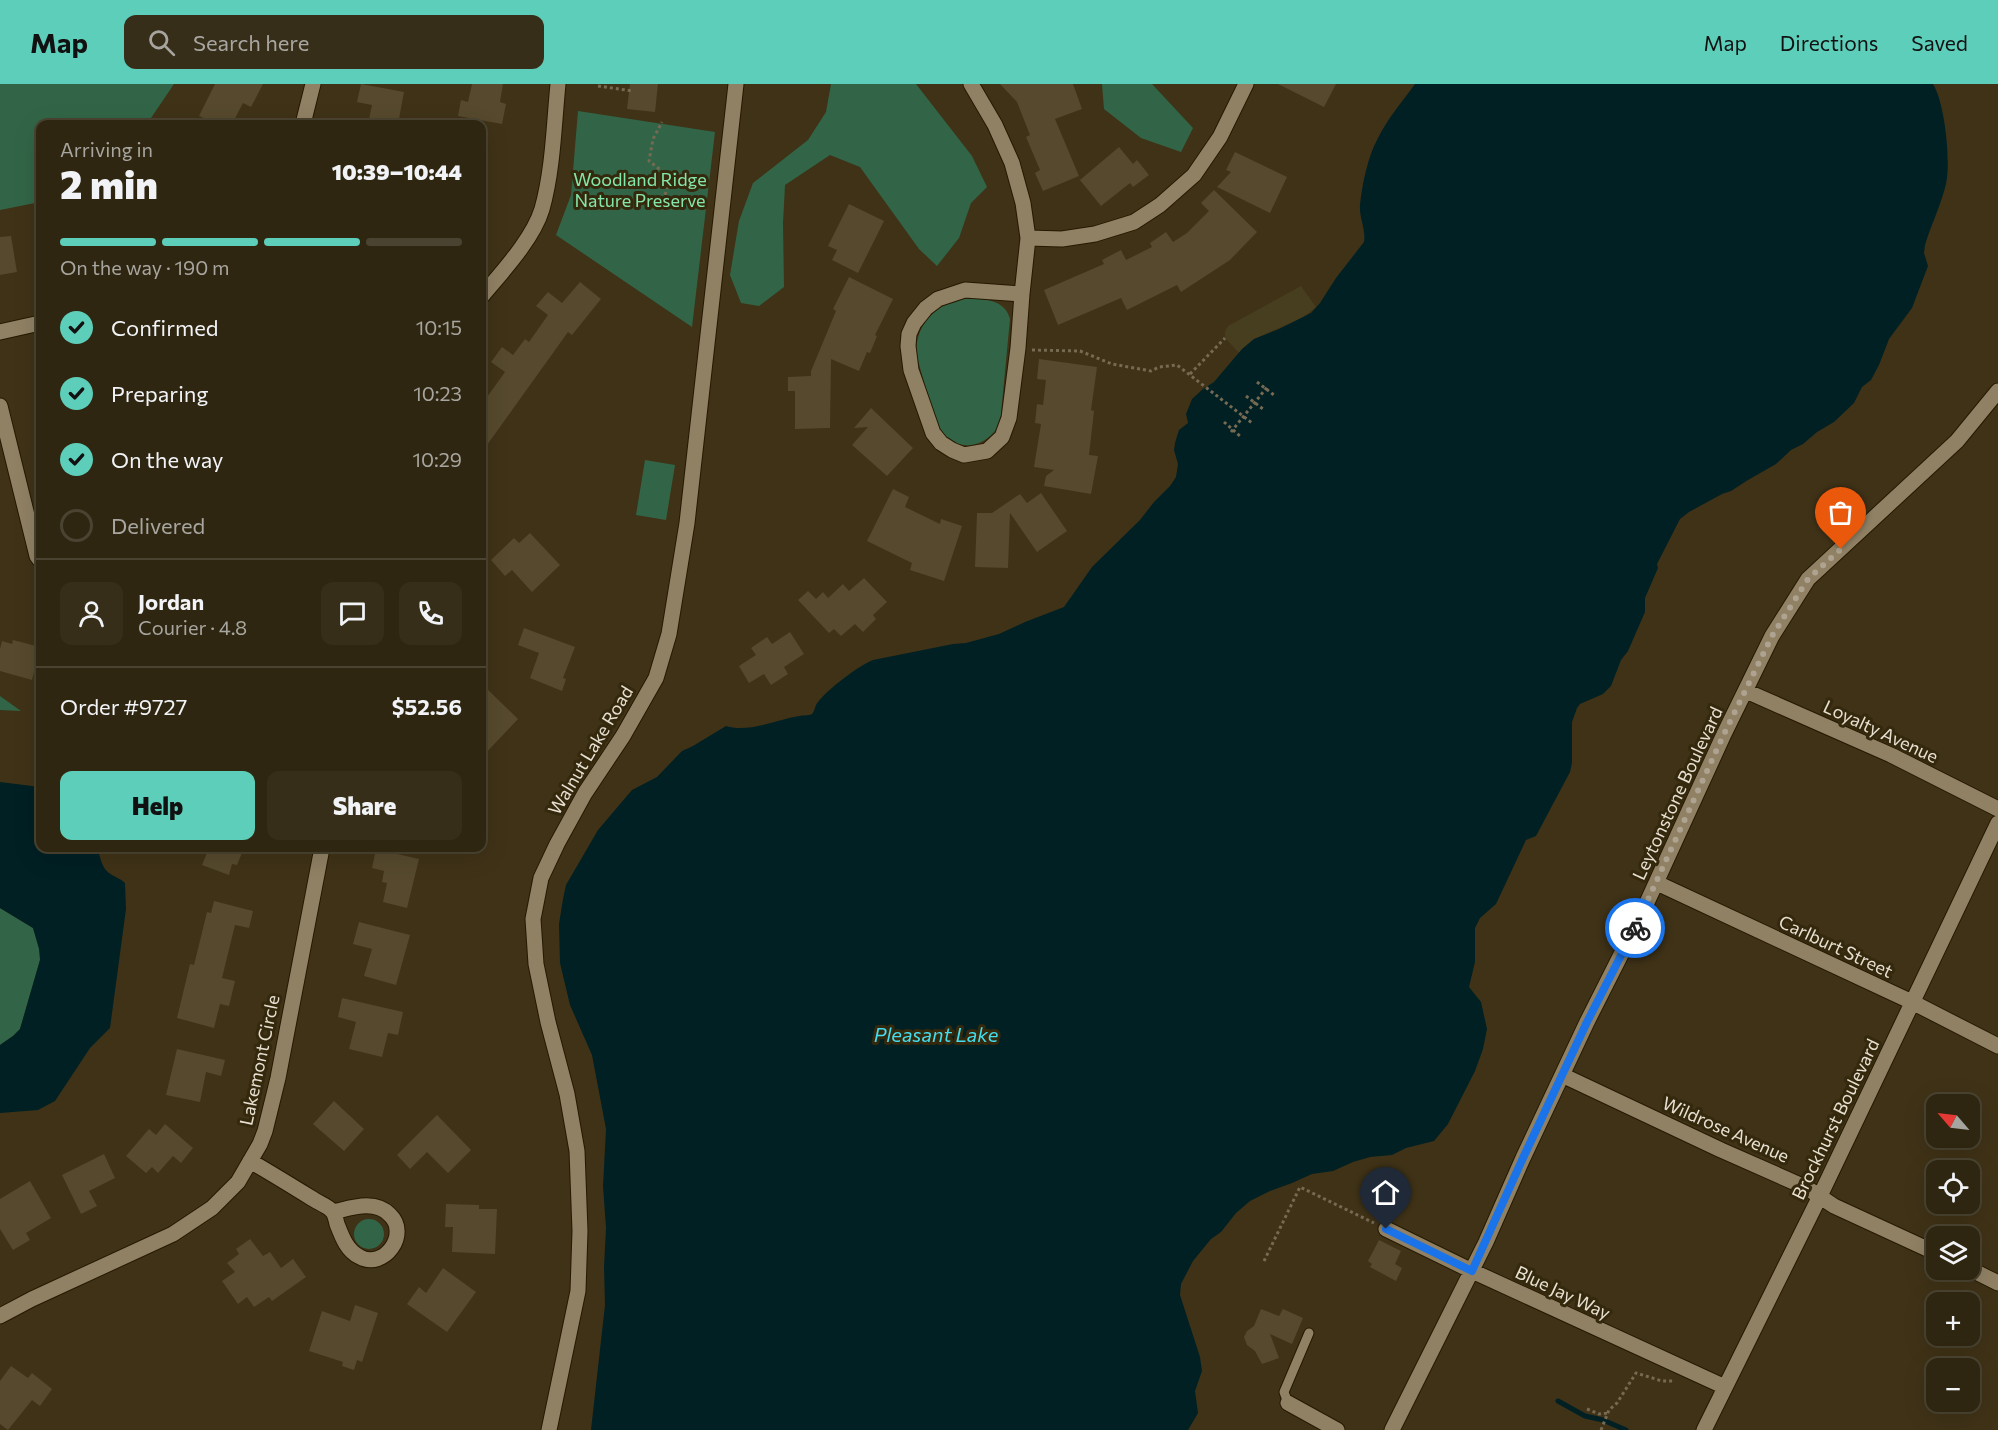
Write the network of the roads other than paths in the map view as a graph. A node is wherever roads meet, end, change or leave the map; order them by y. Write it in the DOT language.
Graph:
graph roads {
  1 [pos="313,84"];
  2 [pos="558,84"];
  3 [pos="736,84"];
  4 [pos="971,84"];
  5 [pos="1246,84"];
  6 [pos="304,120"];
  7 [pos="1028,238"];
  8 [pos="486,291"];
  9 [pos="1022,294"];
  10 [pos="36,324"];
  11 [pos="0,332"];
  12 [pos="1998,391"];
  13 [pos="0,406"];
  14 [pos="36,552"];
  15 [pos="1746,691"];
  16 [pos="1998,809"];
  17 [pos="1998,823"];
  18 [pos="321,852"];
  19 [pos="1657,883"];
  20 [pos="1912,1002"];
  21 [pos="1998,1046"];
  22 [pos="1562,1075"];
  23 [pos="250,1161"];
  24 [pos="1820,1196"];
  25 [pos="333,1212"];
  26 [pos="1386,1229"];
  27 [pos="1926,1248"];
  28 [pos="1472,1271"];
  29 [pos="1980,1274"];
  30 [pos="1998,1283"];
  31 [pos="0,1316"];
  32 [pos="1309,1333"];
  33 [pos="1725,1387"];
  34 [pos="1288,1403"];
  35 [pos="549,1430"];
  36 [pos="1337,1430"];
  37 [pos="1392,1430"];
  38 [pos="1704,1430"];
  1 -- 6 [label="street"];
  2 -- 8 [label="street"];
  3 -- 35 [label="street, Walnut Lake Road"];
  4 -- 7 [label="street"];
  5 -- 7 [label="street"];
  7 -- 9 [label="street"];
  9 -- 9 [label="street"];
  10 -- 11 [label="street"];
  12 -- 15 [label="street, Leytonstone Boulevard"];
  13 -- 14 [label="street"];
  15 -- 16 [label="street, Loyalty Avenue"];
  15 -- 19 [label="street, Leytonstone Boulevard"];
  17 -- 20 [label="street, Brockhurst Boulevard"];
  18 -- 23 [label="street, Lakemont Circle"];
  19 -- 20 [label="street, Carlburt Street"];
  19 -- 22 [label="street, Leytonstone Boulevard"];
  20 -- 21 [label="street, Carlburt Street"];
  20 -- 24 [label="street, Brockhurst Boulevard"];
  22 -- 24 [label="street, Wildrose Avenue"];
  22 -- 28 [label="street, Leytonstone Boulevard"];
  23 -- 25 [label="street"];
  23 -- 31 [label="street, Lakemont Circle"];
  24 -- 27 [label="street, Wildrose Avenue"];
  24 -- 33 [label="street, Brockhurst Boulevard"];
  26 -- 28 [label="street, Blue Jay Way"];
  28 -- 33 [label="street, Blue Jay Way"];
  28 -- 37 [label="street, Leytonstone Boulevard"];
  29 -- 30 [label="street"];
  32 -- 34 [label="lane"];
  33 -- 38 [label="street, Brockhurst Boulevard"];
  34 -- 36 [label="street"];
}
